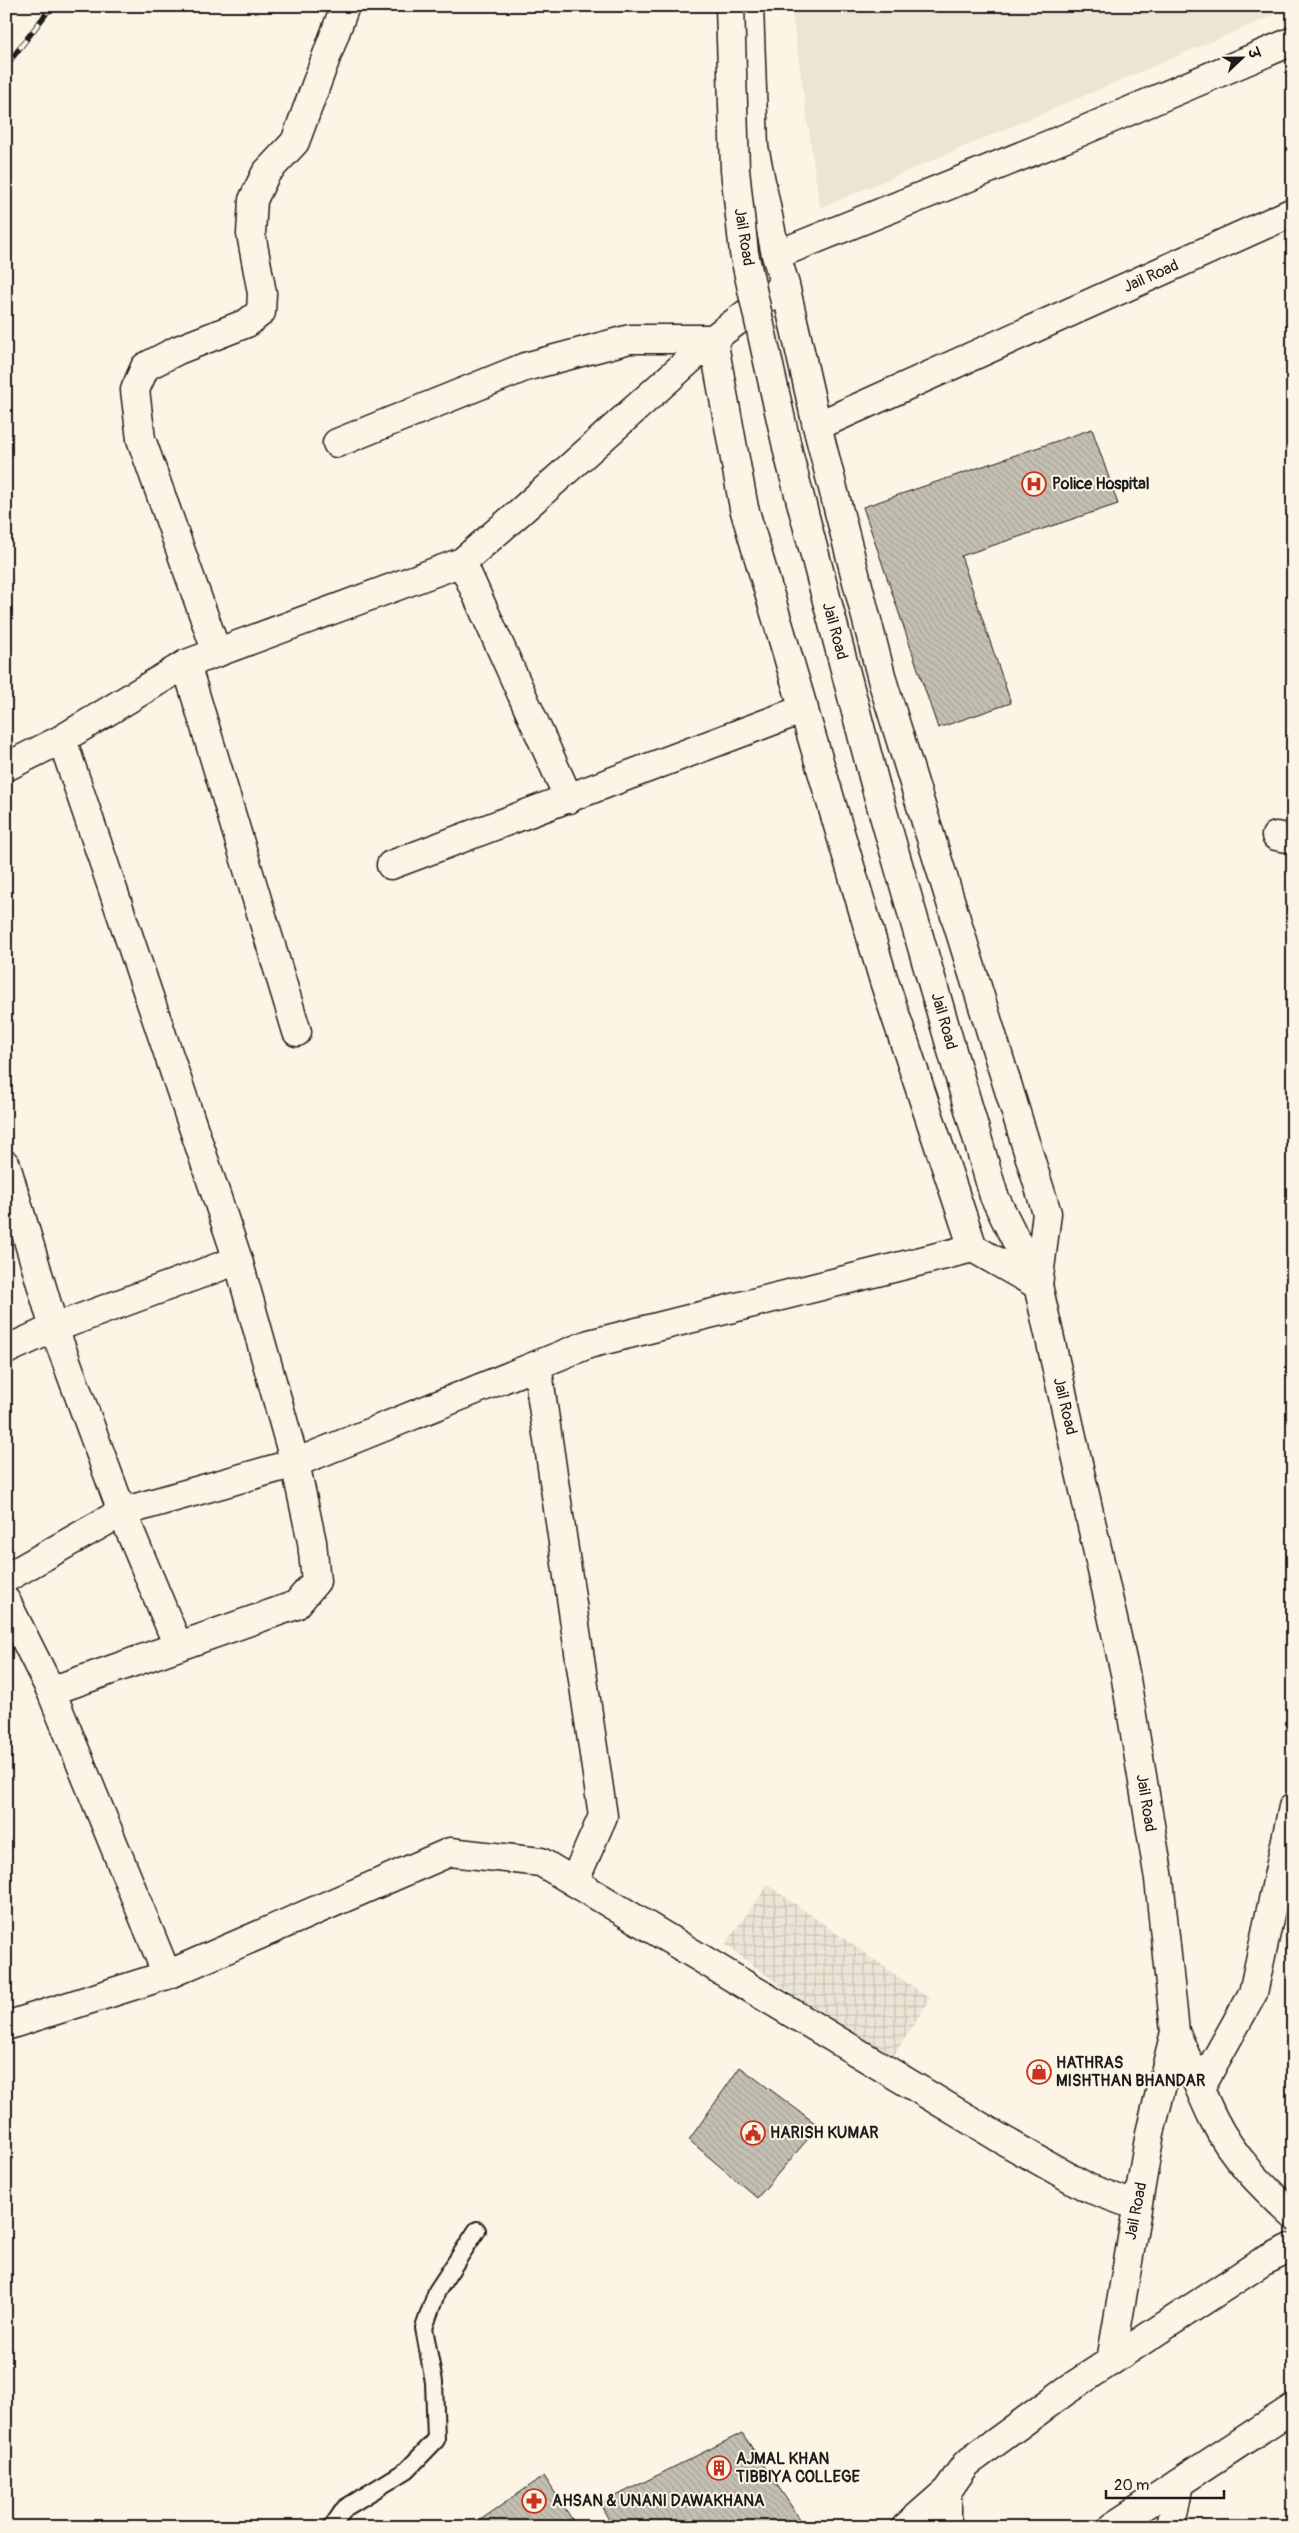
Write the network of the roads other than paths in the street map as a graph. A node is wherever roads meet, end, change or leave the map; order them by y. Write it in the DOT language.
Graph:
graph roads {
  1 [pos="345,6"];
  2 [pos="730,6"];
  3 [pos="749,6"];
  4 [pos="1293,41"];
  5 [pos="1293,212"];
  6 [pos="776,255"];
  7 [pos="785,285"];
  8 [pos="713,339"];
  9 [pos="817,426"];
  10 [pos="337,443"];
  11 [pos="462,562"];
  12 [pos="217,653"];
  13 [pos="186,664"];
  14 [pos="804,709"];
  15 [pos="62,740"];
  16 [pos="6,767"];
  17 [pos="569,799"];
  18 [pos="391,866"];
  19 [pos="297,1032"];
  20 [pos="6,1165"];
  21 [pos="973,1248"];
  22 [pos="238,1260"];
  23 [pos="1038,1285"];
  24 [pos="54,1328"];
  25 [pos="6,1350"];
  26 [pos="537,1365"];
  27 [pos="295,1463"];
  28 [pos="122,1512"];
  29 [pos="6,1578"];
  30 [pos="6,1602"];
  31 [pos="178,1646"];
  32 [pos="51,1691"];
  33 [pos="1293,1807"];
  34 [pos="574,1882"];
  35 [pos="168,1976"];
  36 [pos="6,2026"];
  37 [pos="1175,2032"];
  38 [pos="1200,2088"];
  39 [pos="1137,2206"];
  40 [pos="1293,2215"];
  41 [pos="477,2230"];
  42 [pos="1293,2247"];
  43 [pos="1111,2361"];
  44 [pos="1293,2408"];
  45 [pos="1179,2483"];
  46 [pos="947,2491"];
  47 [pos="332,2527"];
  48 [pos="906,2527"];
  49 [pos="947,2527"];
  50 [pos="1112,2527"];
  51 [pos="1171,2527"];
  1 -- 12 [label="street"];
  2 -- 23 [label="street, Jail Road, bridge"];
  3 -- 6 [label="street"];
  4 -- 6 [label="street"];
  5 -- 9 [label="street, Jail Road"];
  6 -- 7 [label="street"];
  7 -- 8 [label="street"];
  7 -- 9 [label="street"];
  8 -- 10 [label="street"];
  8 -- 11 [label="street"];
  8 -- 14 [label="street"];
  9 -- 23 [label="street"];
  11 -- 12 [label="street"];
  11 -- 17 [label="street"];
  12 -- 13 [label="street"];
  13 -- 15 [label="street"];
  13 -- 19 [label="street"];
  14 -- 17 [label="street"];
  14 -- 21 [label="street"];
  15 -- 16 [label="street"];
  15 -- 22 [label="street"];
  17 -- 18 [label="street"];
  20 -- 24 [label="street"];
  21 -- 23 [label="street"];
  21 -- 26 [label="street"];
  22 -- 24 [label="street"];
  22 -- 27 [label="street"];
  23 -- 37 [label="street, Jail Road"];
  24 -- 25 [label="street"];
  24 -- 28 [label="street"];
  26 -- 27 [label="street"];
  26 -- 34 [label="street"];
  27 -- 28 [label="street"];
  27 -- 31 [label="street"];
  28 -- 29 [label="street"];
  28 -- 31 [label="street"];
  30 -- 32 [label="street"];
  31 -- 32 [label="street"];
  32 -- 35 [label="street"];
  33 -- 38 [label="street"];
  34 -- 35 [label="street"];
  34 -- 39 [label="street"];
  35 -- 36 [label="street"];
  37 -- 38 [label="street, Jail Road"];
  37 -- 39 [label="street, Jail Road"];
  38 -- 40 [label="street, Jail Road"];
  39 -- 43 [label="street, Jail Road"];
  41 -- 47 [label="lane"];
  42 -- 43 [label="street"];
  43 -- 46 [label="street"];
  44 -- 45 [label="street"];
  45 -- 50 [label="street"];
  45 -- 51 [label="street"];
  46 -- 48 [label="street"];
  46 -- 49 [label="street"];
}
